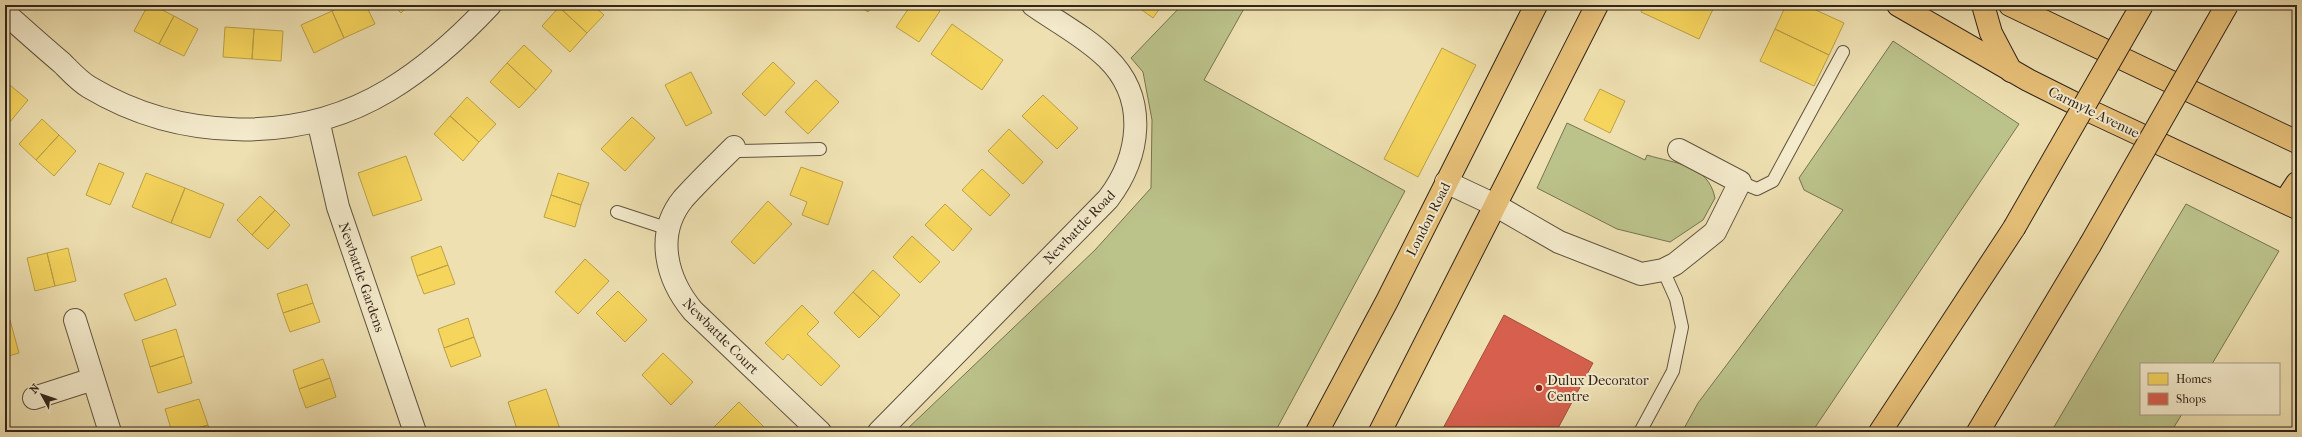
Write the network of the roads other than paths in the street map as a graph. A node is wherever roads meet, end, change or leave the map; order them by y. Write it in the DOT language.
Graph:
graph roads {
  1 [pos="490,5"];
  2 [pos="1033,5"];
  3 [pos="1536,5"];
  4 [pos="1597,5"];
  5 [pos="1898,5"];
  6 [pos="1983,5"];
  7 [pos="2010,5"];
  8 [pos="2142,5"];
  9 [pos="2227,5"];
  10 [pos="5,15"];
  11 [pos="1842,52"];
  12 [pos="2011,71"];
  13 [pos="318,120"];
  14 [pos="2297,142"];
  15 [pos="734,147"];
  16 [pos="820,149"];
  17 [pos="1679,150"];
  18 [pos="1446,182"];
  19 [pos="1740,182"];
  20 [pos="2297,183"];
  21 [pos="1495,205"];
  22 [pos="2291,205"];
  23 [pos="616,212"];
  24 [pos="669,229"];
  25 [pos="1663,270"];
  26 [pos="74,320"];
  27 [pos="93,379"];
  28 [pos="34,398"];
  29 [pos="110,432"];
  30 [pos="415,432"];
  31 [pos="820,432"];
  32 [pos="878,432"];
  33 [pos="1316,432"];
  34 [pos="1380,432"];
  35 [pos="1640,432"];
  36 [pos="1880,432"];
  37 [pos="1978,432"];
  1 -- 13 [label="street"];
  2 -- 32 [label="street, Newbattle Road"];
  3 -- 18 [label="main road, London Road"];
  4 -- 21 [label="main road"];
  5 -- 12 [label="main road, Carmyle Avenue"];
  6 -- 12 [label="main road"];
  7 -- 14 [label="main road"];
  8 -- 36 [label="main road, bridge"];
  9 -- 37 [label="main road, bridge"];
  10 -- 13 [label="street"];
  11 -- 19 [label="lane"];
  12 -- 22 [label="main road, Carmyle Avenue"];
  13 -- 30 [label="street, Newbattle Gardens"];
  15 -- 16 [label="lane"];
  15 -- 24 [label="street, Newbattle Court"];
  17 -- 19 [label="street"];
  18 -- 21 [label="street"];
  18 -- 33 [label="main road, London Road"];
  19 -- 25 [label="street"];
  20 -- 22 [label="main road"];
  21 -- 25 [label="street"];
  21 -- 34 [label="main road"];
  23 -- 24 [label="lane"];
  24 -- 31 [label="street, Newbattle Court"];
  25 -- 35 [label="lane"];
  26 -- 27 [label="street"];
  27 -- 28 [label="street"];
  27 -- 29 [label="street"];
}
